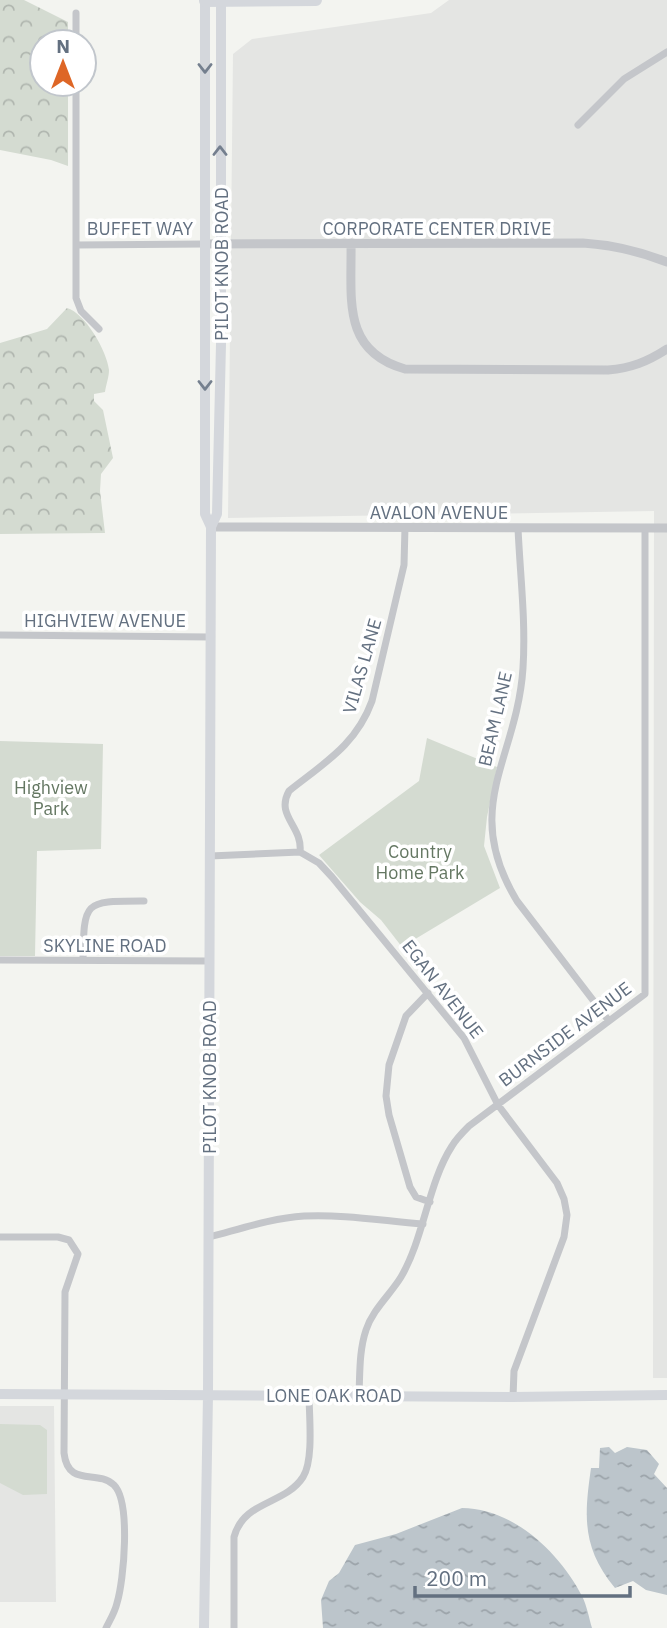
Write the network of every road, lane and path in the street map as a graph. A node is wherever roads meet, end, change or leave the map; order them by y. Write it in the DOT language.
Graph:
graph roads {
  1 [pos="205,0"];
  2 [pos="221,0"];
  3 [pos="316,0"];
  4 [pos="76,13"];
  5 [pos="76,28"];
  6 [pos="667,52"];
  7 [pos="76,98"];
  8 [pos="578,125"];
  9 [pos="351,243"];
  10 [pos="76,244"];
  11 [pos="205,244"];
  12 [pos="220,244"];
  13 [pos="667,261"];
  14 [pos="99,329"];
  15 [pos="667,349"];
  16 [pos="219,459"];
  17 [pos="205,460"];
  18 [pos="211,527"];
  19 [pos="404,527"];
  20 [pos="518,528"];
  21 [pos="645,528"];
  22 [pos="667,528"];
  23 [pos="0,635"];
  24 [pos="210,637"];
  25 [pos="300,852"];
  26 [pos="210,856"];
  27 [pos="144,901"];
  28 [pos="0,960"];
  29 [pos="83,960"];
  30 [pos="209,961"];
  31 [pos="428,993"];
  32 [pos="608,1021"];
  33 [pos="498,1105"];
  34 [pos="430,1202"];
  35 [pos="423,1224"];
  36 [pos="0,1237"];
  37 [pos="209,1237"];
  38 [pos="0,1394"];
  39 [pos="64,1394"];
  40 [pos="309,1394"];
  41 [pos="359,1394"];
  42 [pos="208,1395"];
  43 [pos="667,1395"];
  44 [pos="513,1397"];
  45 [pos="106,1628"];
  46 [pos="204,1628"];
  47 [pos="234,1628"];
  1 -- 2 [label="highway"];
  1 -- 11 [label="main road, PILOT KNOB ROAD, one-way"];
  2 -- 3 [label="highway"];
  12 -- 2 [label="main road, PILOT KNOB ROAD, one-way"];
  4 -- 5 [label="street"];
  6 -- 8 [label="street"];
  7 -- 10 [label="street"];
  9 -- 12 [label="street, CORPORATE CENTER DRIVE"];
  9 -- 13 [label="street, CORPORATE CENTER DRIVE"];
  9 -- 15 [label="street"];
  10 -- 11 [label="street, BUFFET WAY"];
  10 -- 14 [label="street"];
  11 -- 12 [label="street, CORPORATE CENTER DRIVE"];
  11 -- 17 [label="main road, PILOT KNOB ROAD, one-way"];
  12 -- 16 [label="main road, PILOT KNOB ROAD"];
  16 -- 17 [label="street"];
  16 -- 18 [label="main road, PILOT KNOB ROAD"];
  17 -- 18 [label="main road, PILOT KNOB ROAD"];
  18 -- 19 [label="street, AVALON AVENUE"];
  18 -- 24 [label="main road, PILOT KNOB ROAD"];
  19 -- 20 [label="street, AVALON AVENUE"];
  19 -- 25 [label="street, VILAS LANE"];
  20 -- 21 [label="street, AVALON AVENUE"];
  20 -- 32 [label="street, BEAM LANE"];
  21 -- 22 [label="street, AVALON AVENUE"];
  21 -- 32 [label="street, BURNSIDE AVENUE"];
  23 -- 24 [label="street, HIGHVIEW AVENUE"];
  24 -- 26 [label="main road, PILOT KNOB ROAD"];
  25 -- 26 [label="street"];
  25 -- 31 [label="street, EGAN AVENUE"];
  26 -- 30 [label="main road, PILOT KNOB ROAD"];
  27 -- 29 [label="street"];
  28 -- 29 [label="street, SKYLINE ROAD"];
  29 -- 30 [label="street, SKYLINE ROAD"];
  30 -- 37 [label="main road, PILOT KNOB ROAD"];
  31 -- 33 [label="street, EGAN AVENUE"];
  31 -- 34 [label="street"];
  32 -- 33 [label="street, BURNSIDE AVENUE"];
  33 -- 34 [label="street, BURNSIDE AVENUE"];
  33 -- 44 [label="street, EGAN AVENUE"];
  34 -- 35 [label="street, BURNSIDE AVENUE"];
  35 -- 37 [label="street"];
  35 -- 41 [label="street, BURNSIDE AVENUE"];
  36 -- 39 [label="street"];
  37 -- 42 [label="main road, PILOT KNOB ROAD"];
  38 -- 39 [label="main road, LONE OAK ROAD"];
  39 -- 42 [label="main road, LONE OAK ROAD"];
  39 -- 45 [label="street"];
  40 -- 41 [label="main road, LONE OAK ROAD"];
  40 -- 42 [label="main road, LONE OAK ROAD"];
  40 -- 47 [label="street"];
  41 -- 44 [label="main road, LONE OAK ROAD"];
  42 -- 46 [label="main road, PILOT KNOB ROAD"];
  43 -- 44 [label="main road, LONE OAK ROAD"];
}
